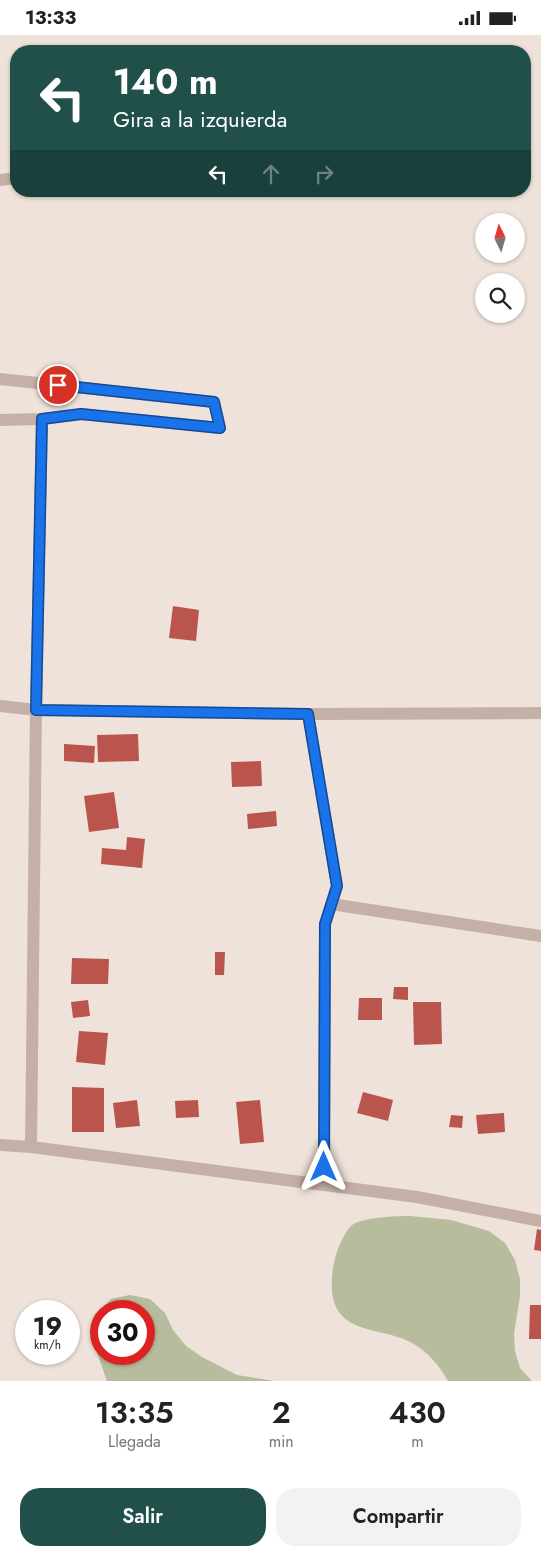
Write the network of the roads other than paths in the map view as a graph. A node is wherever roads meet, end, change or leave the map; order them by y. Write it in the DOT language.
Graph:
graph roads {
  1 [pos="0,379"];
  2 [pos="42,419"];
  3 [pos="0,420"];
  4 [pos="0,706"];
  5 [pos="36,710"];
  6 [pos="541,713"];
  7 [pos="308,714"];
  8 [pos="331,904"];
  9 [pos="541,936"];
  10 [pos="0,1145"];
  11 [pos="31,1147"];
  12 [pos="324,1185"];
  13 [pos="541,1221"];
  1 -- 2 [label="street"];
  2 -- 3 [label="street"];
  2 -- 5 [label="street"];
  4 -- 5 [label="street"];
  5 -- 7 [label="street"];
  5 -- 11 [label="street"];
  6 -- 7 [label="street"];
  7 -- 8 [label="street"];
  8 -- 9 [label="street"];
  8 -- 12 [label="street"];
  10 -- 11 [label="street"];
  11 -- 12 [label="street"];
  12 -- 13 [label="street"];
}
